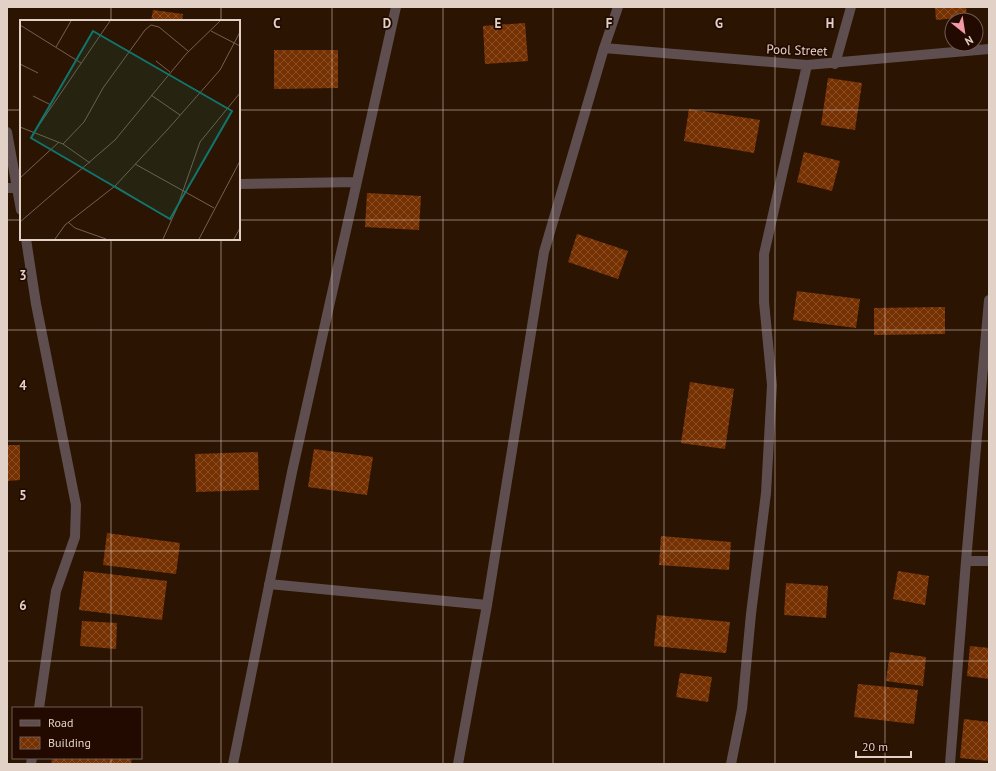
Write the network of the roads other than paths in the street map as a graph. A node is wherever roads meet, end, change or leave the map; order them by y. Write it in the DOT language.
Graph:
graph roads {
  1 [pos="396,7"];
  2 [pos="618,7"];
  3 [pos="851,7"];
  4 [pos="604,48"];
  5 [pos="989,49"];
  6 [pos="835,64"];
  7 [pos="807,65"];
  8 [pos="7,132"];
  9 [pos="356,182"];
  10 [pos="240,184"];
  11 [pos="15,188"];
  12 [pos="20,206"];
  13 [pos="26,240"];
  14 [pos="989,300"];
  15 [pos="966,561"];
  16 [pos="989,561"];
  17 [pos="269,584"];
  18 [pos="487,605"];
  19 [pos="39,707"];
  20 [pos="233,764"];
  21 [pos="458,764"];
  22 [pos="731,764"];
  23 [pos="950,764"];
  1 -- 9 [label="street"];
  2 -- 4 [label="street"];
  3 -- 6 [label="street"];
  4 -- 7 [label="street, Pool Street"];
  4 -- 18 [label="street"];
  5 -- 6 [label="street, Pool Street"];
  6 -- 7 [label="street, Pool Street"];
  7 -- 22 [label="street"];
  8 -- 11 [label="street"];
  9 -- 10 [label="street"];
  9 -- 17 [label="street"];
  11 -- 12 [label="street"];
  13 -- 19 [label="street"];
  14 -- 15 [label="street"];
  15 -- 16 [label="street"];
  15 -- 23 [label="street"];
  17 -- 18 [label="street"];
  17 -- 20 [label="street"];
  18 -- 21 [label="street"];
}
